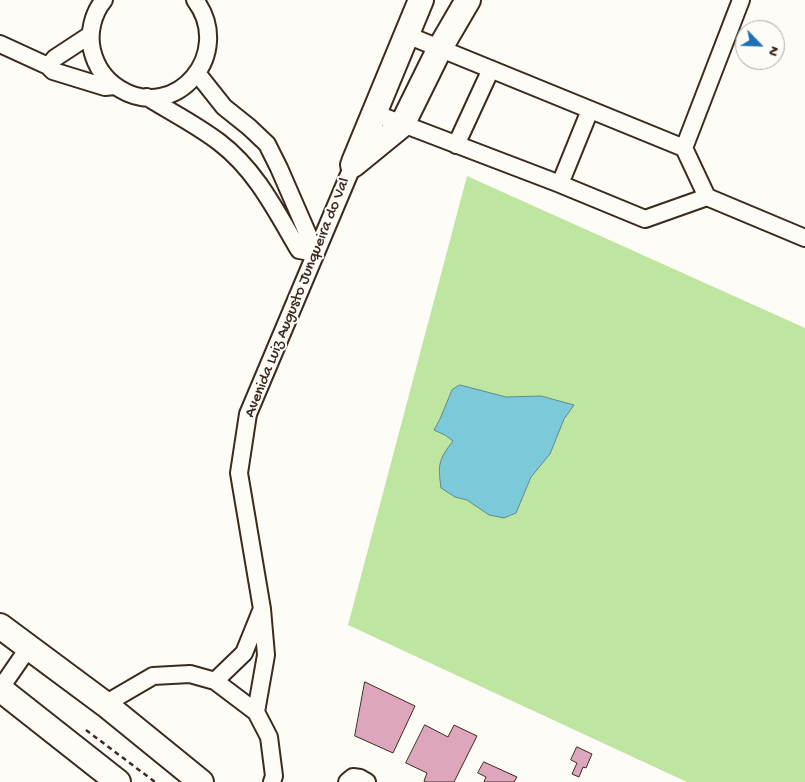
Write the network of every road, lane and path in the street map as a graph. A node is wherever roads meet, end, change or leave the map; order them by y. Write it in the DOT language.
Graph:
graph roads {
  1 [pos="104,0"];
  2 [pos="196,0"];
  3 [pos="421,0"];
  4 [pos="468,0"];
  5 [pos="741,0"];
  6 [pos="407,35"];
  7 [pos="90,36"];
  8 [pos="0,44"];
  9 [pos="440,48"];
  10 [pos="48,66"];
  11 [pos="491,69"];
  12 [pos="198,73"];
  13 [pos="115,86"];
  14 [pos="147,97"];
  15 [pos="590,110"];
  16 [pos="374,114"];
  17 [pos="402,125"];
  18 [pos="456,144"];
  19 [pos="684,148"];
  20 [pos="353,165"];
  21 [pos="560,184"];
  22 [pos="707,197"];
  23 [pos="805,238"];
  24 [pos="316,253"];
  25 [pos="262,609"];
  26 [pos="0,626"];
  27 [pos="30,647"];
  28 [pos="215,681"];
  29 [pos="0,689"];
  30 [pos="105,704"];
  31 [pos="256,712"];
  32 [pos="118,782"];
  33 [pos="202,782"];
  34 [pos="272,782"];
  35 [pos="347,782"];
  36 [pos="366,782"];
  1 -- 7 [label="street"];
  2 -- 12 [label="street"];
  3 -- 6 [label="main road, Avenida Luiz Augusto Junqueira do Val"];
  4 -- 9 [label="main road, Avenida Luiz Augusto Junqueira do Val"];
  5 -- 19 [label="street"];
  6 -- 9 [label="street"];
  6 -- 16 [label="main road, Avenida Luiz Augusto Junqueira do Val"];
  7 -- 10 [label="street"];
  7 -- 13 [label="street"];
  8 -- 10 [label="street"];
  9 -- 11 [label="street"];
  9 -- 17 [label="main road, Avenida Luiz Augusto Junqueira do Val"];
  10 -- 13 [label="street"];
  11 -- 15 [label="street"];
  11 -- 18 [label="street"];
  12 -- 14 [label="street"];
  12 -- 24 [label="street"];
  13 -- 14 [label="street"];
  14 -- 24 [label="street"];
  15 -- 19 [label="street"];
  15 -- 21 [label="street"];
  16 -- 17 [label="street"];
  16 -- 20 [label="main road, Avenida Luiz Augusto Junqueira do Val"];
  17 -- 18 [label="street"];
  17 -- 20 [label="main road, Avenida Luiz Augusto Junqueira do Val"];
  18 -- 21 [label="street"];
  19 -- 22 [label="street"];
  20 -- 24 [label="street, Avenida Luiz Augusto Junqueira do Val"];
  21 -- 22 [label="street"];
  22 -- 23 [label="street"];
  24 -- 25 [label="street, Avenida Luiz Augusto Junqueira do Val"];
  25 -- 28 [label="street"];
  25 -- 31 [label="street, Avenida Luiz Augusto Junqueira do Val"];
  26 -- 27 [label="main road"];
  27 -- 29 [label="street"];
  27 -- 30 [label="main road"];
  28 -- 30 [label="street"];
  28 -- 31 [label="street"];
  29 -- 32 [label="main road"];
  30 -- 33 [label="main road"];
  31 -- 34 [label="street"];
  35 -- 36 [label="street"];
}
